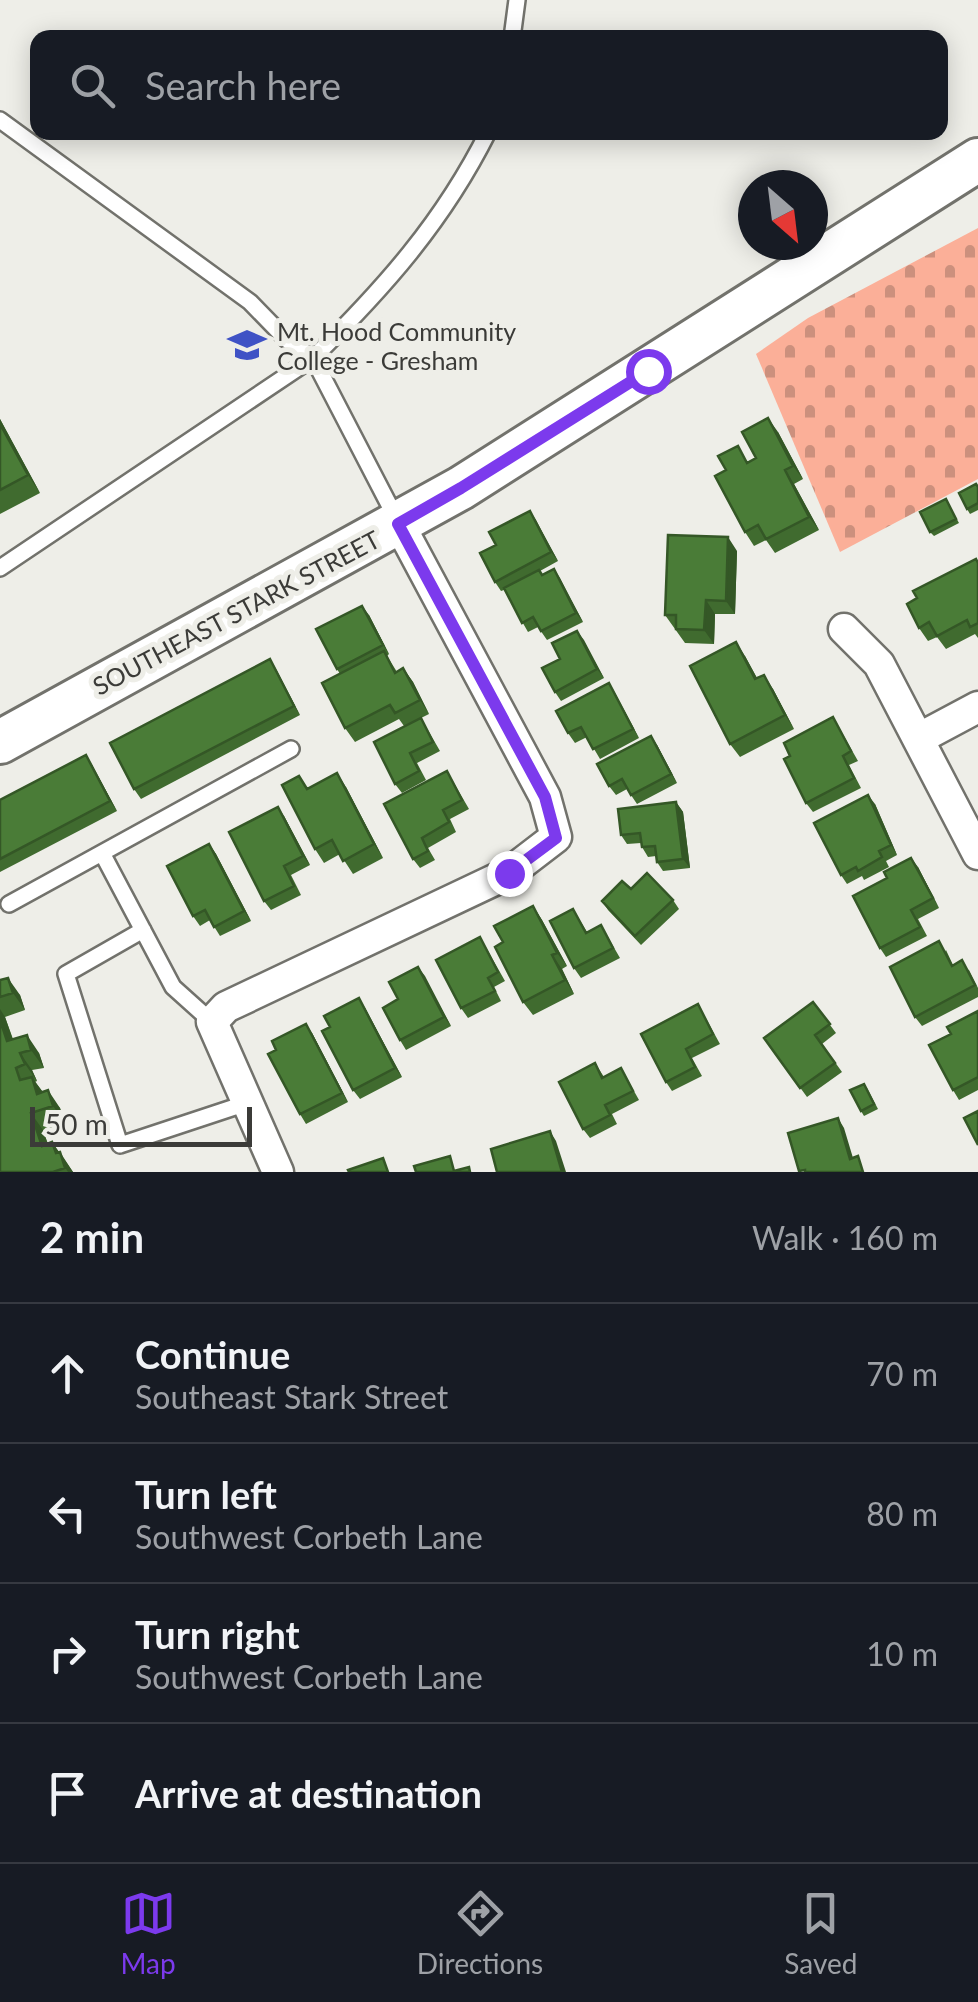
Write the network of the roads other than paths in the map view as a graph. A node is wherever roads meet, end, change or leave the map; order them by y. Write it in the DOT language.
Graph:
graph roads {
  1 [pos="517,0"];
  2 [pos="513,30"];
  3 [pos="0,120"];
  4 [pos="483,140"];
  5 [pos="978,160"];
  6 [pos="314,358"];
  7 [pos="398,524"];
  8 [pos="0,568"];
  9 [pos="844,628"];
  10 [pos="978,707"];
  11 [pos="918,739"];
  12 [pos="0,742"];
  13 [pos="291,749"];
  14 [pos="102,854"];
  15 [pos="978,854"];
  16 [pos="9,904"];
  17 [pos="142,930"];
  18 [pos="212,1022"];
  19 [pos="247,1103"];
  20 [pos="278,1172"];
  1 -- 2 [label="lane"];
  3 -- 6 [label="lane"];
  4 -- 6 [label="lane"];
  5 -- 7 [label="main road, SOUTHEAST STARK STREET"];
  6 -- 7 [label="lane"];
  6 -- 8 [label="lane"];
  7 -- 12 [label="main road, SOUTHEAST STARK STREET"];
  7 -- 18 [label="street"];
  9 -- 11 [label="street"];
  10 -- 11 [label="street"];
  11 -- 15 [label="street"];
  13 -- 14 [label="lane"];
  14 -- 16 [label="lane"];
  14 -- 17 [label="lane"];
  17 -- 18 [label="lane"];
  17 -- 19 [label="lane"];
  18 -- 19 [label="street"];
  19 -- 20 [label="street"];
}
